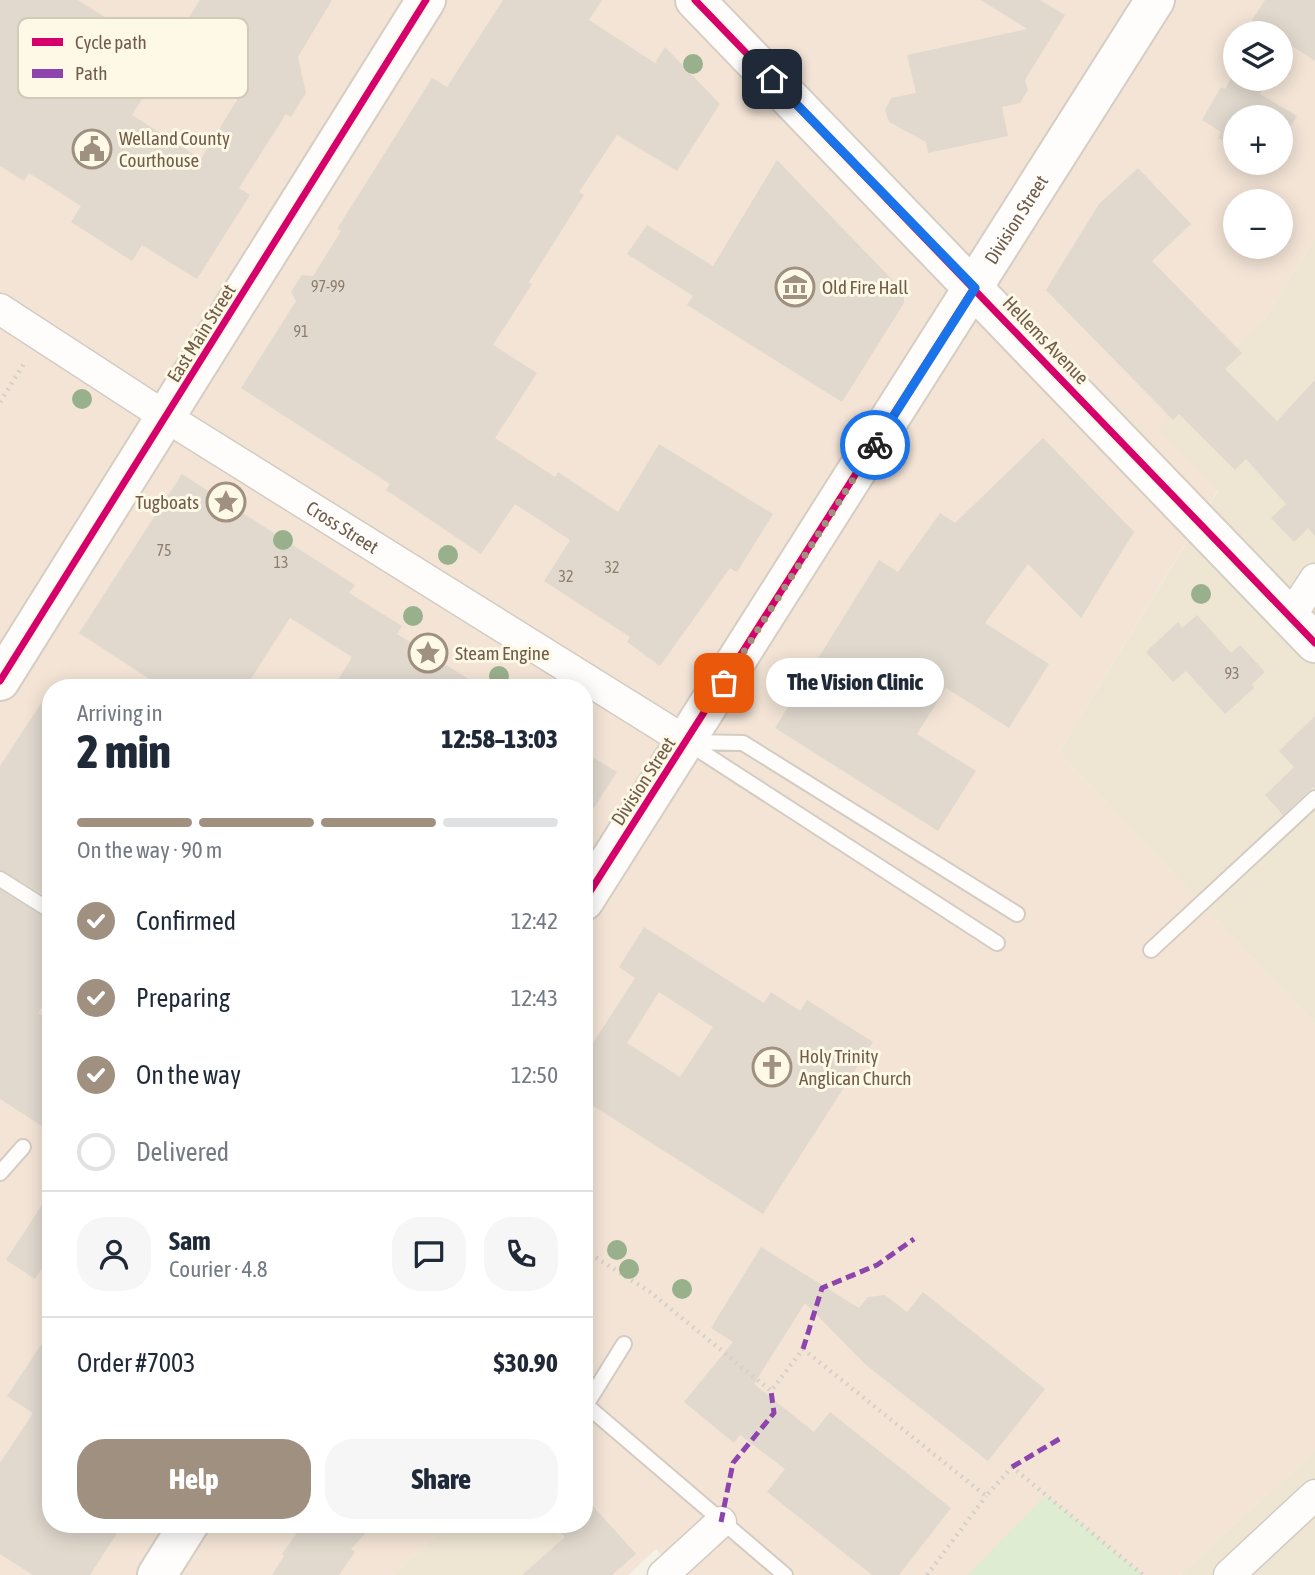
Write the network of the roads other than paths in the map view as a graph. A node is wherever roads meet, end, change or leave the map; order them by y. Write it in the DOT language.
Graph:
graph roads {
  1 [pos="426,0"];
  2 [pos="695,0"];
  3 [pos="1155,0"];
  4 [pos="975,288"];
  5 [pos="0,309"];
  6 [pos="166,417"];
  7 [pos="1315,579"];
  8 [pos="1303,630"];
  9 [pos="586,679"];
  10 [pos="0,681"];
  11 [pos="593,683"];
  12 [pos="687,742"];
  13 [pos="1315,798"];
  14 [pos="0,879"];
  15 [pos="593,887"];
  16 [pos="42,905"];
  17 [pos="1017,914"];
  18 [pos="997,943"];
  19 [pos="1151,950"];
  20 [pos="23,1147"];
  21 [pos="0,1173"];
  22 [pos="624,1343"];
  23 [pos="593,1394"];
  24 [pos="593,1411"];
  25 [pos="1315,1495"];
  26 [pos="721,1522"];
  27 [pos="183,1533"];
  28 [pos="157,1575"];
  29 [pos="663,1575"];
  30 [pos="785,1575"];
  31 [pos="1229,1575"];
  1 -- 6 [label="main road, East Main Street"];
  2 -- 4 [label="main road, Hellems Avenue"];
  3 -- 4 [label="main road, Division Street"];
  4 -- 8 [label="main road, Hellems Avenue"];
  4 -- 12 [label="main road, Division Street"];
  5 -- 6 [label="street, Cross Street"];
  6 -- 9 [label="street, Cross Street"];
  6 -- 10 [label="main road, East Main Street"];
  7 -- 8 [label="street"];
  11 -- 12 [label="street, Cross Street"];
  12 -- 15 [label="main road, Division Street"];
  12 -- 17 [label="lane"];
  12 -- 18 [label="lane"];
  13 -- 19 [label="lane"];
  14 -- 16 [label="lane"];
  20 -- 21 [label="lane"];
  22 -- 23 [label="lane"];
  24 -- 26 [label="lane"];
  25 -- 31 [label="street"];
  26 -- 29 [label="street"];
  26 -- 30 [label="lane"];
  27 -- 28 [label="main road"];
}
